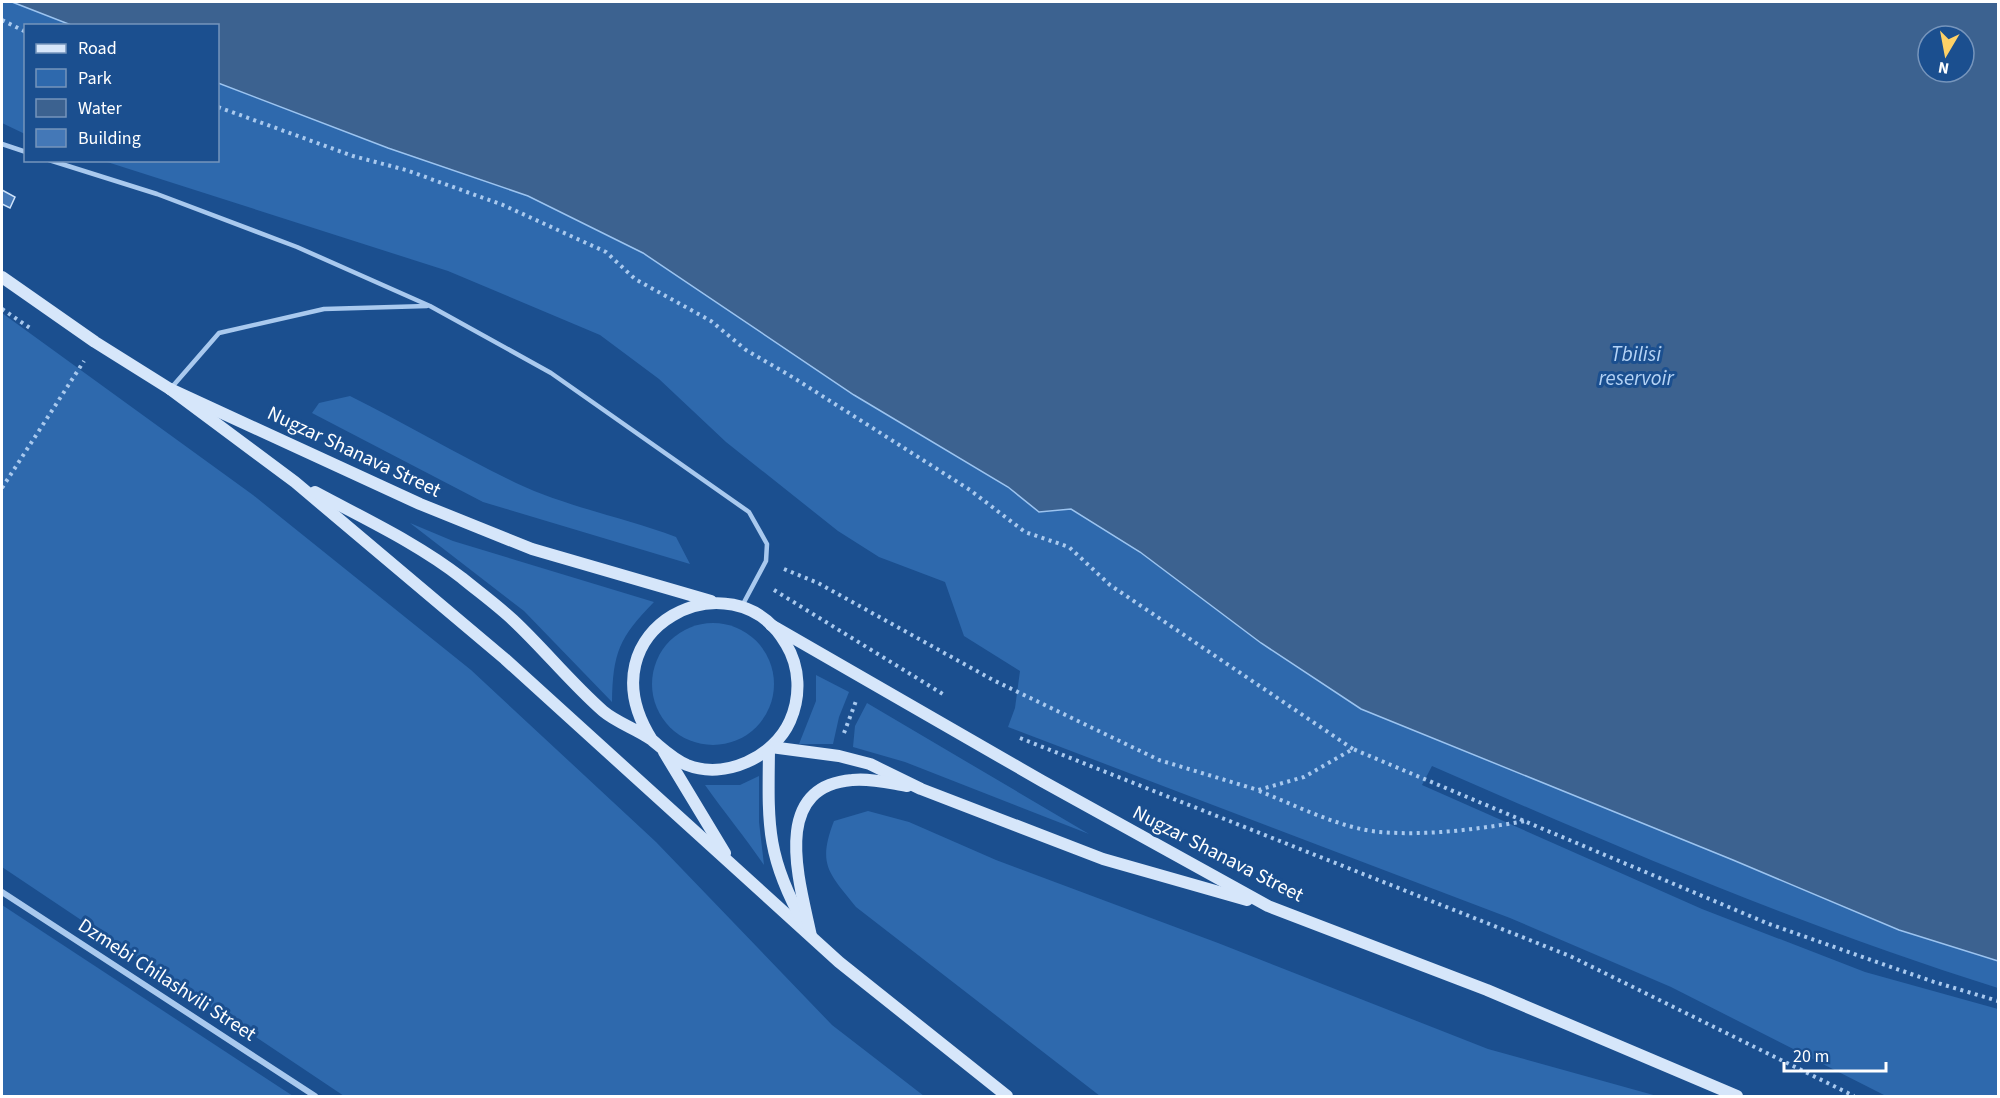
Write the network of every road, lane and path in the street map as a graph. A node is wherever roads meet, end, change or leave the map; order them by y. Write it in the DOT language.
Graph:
graph roads {
  1 [pos="2,20"];
  2 [pos="24,31"];
  3 [pos="219,107"];
  4 [pos="2,144"];
  5 [pos="24,151"];
  6 [pos="54,162"];
  7 [pos="2,277"];
  8 [pos="430,306"];
  9 [pos="95,342"];
  10 [pos="170,389"];
  11 [pos="295,482"];
  12 [pos="2,489"];
  13 [pos="766,561"];
  14 [pos="757,579"];
  15 [pos="717,603"];
  16 [pos="741,607"];
  17 [pos="771,625"];
  18 [pos="867,678"];
  19 [pos="953,700"];
  20 [pos="1013,734"];
  21 [pos="652,740"];
  22 [pos="770,748"];
  23 [pos="1353,749"];
  24 [pos="663,751"];
  25 [pos="839,756"];
  26 [pos="921,789"];
  27 [pos="1258,790"];
  28 [pos="1527,821"];
  29 [pos="734,866"];
  30 [pos="2,892"];
  31 [pos="1268,906"];
  32 [pos="811,936"];
  33 [pos="1998,1001"];
  34 [pos="315,1096"];
  35 [pos="1007,1096"];
  36 [pos="1737,1096"];
  37 [pos="1854,1096"];
  1 -- 2 [label="path"];
  3 -- 23 [label="path"];
  4 -- 5 [label="lane"];
  6 -- 8 [label="lane"];
  7 -- 9 [label="main road, Nugzar Shanava Street"];
  8 -- 10 [label="lane"];
  8 -- 13 [label="lane"];
  9 -- 10 [label="main road, Nugzar Shanava Street"];
  9 -- 12 [label="path"];
  10 -- 11 [label="main road"];
  10 -- 15 [label="main road, Nugzar Shanava Street"];
  11 -- 21 [label="main road"];
  11 -- 29 [label="main road"];
  13 -- 14 [label="lane"];
  13 -- 27 [label="path"];
  14 -- 16 [label="lane"];
  14 -- 19 [label="path"];
  15 -- 16 [label="main road"];
  15 -- 21 [label="main road"];
  16 -- 17 [label="main road"];
  17 -- 18 [label="main road, Nugzar Shanava Street"];
  17 -- 22 [label="main road"];
  18 -- 25 [label="path"];
  18 -- 31 [label="main road, Nugzar Shanava Street"];
  20 -- 37 [label="path"];
  21 -- 24 [label="main road"];
  22 -- 24 [label="main road"];
  22 -- 25 [label="main road"];
  22 -- 32 [label="main road"];
  23 -- 27 [label="path"];
  23 -- 28 [label="path"];
  24 -- 29 [label="main road"];
  25 -- 26 [label="main road"];
  26 -- 31 [label="main road"];
  26 -- 32 [label="main road"];
  27 -- 28 [label="path"];
  28 -- 33 [label="path"];
  29 -- 32 [label="main road"];
  30 -- 34 [label="street, Dzmebi Chilashvili Street"];
  31 -- 36 [label="main road, Nugzar Shanava Street"];
  32 -- 35 [label="main road"];
}
